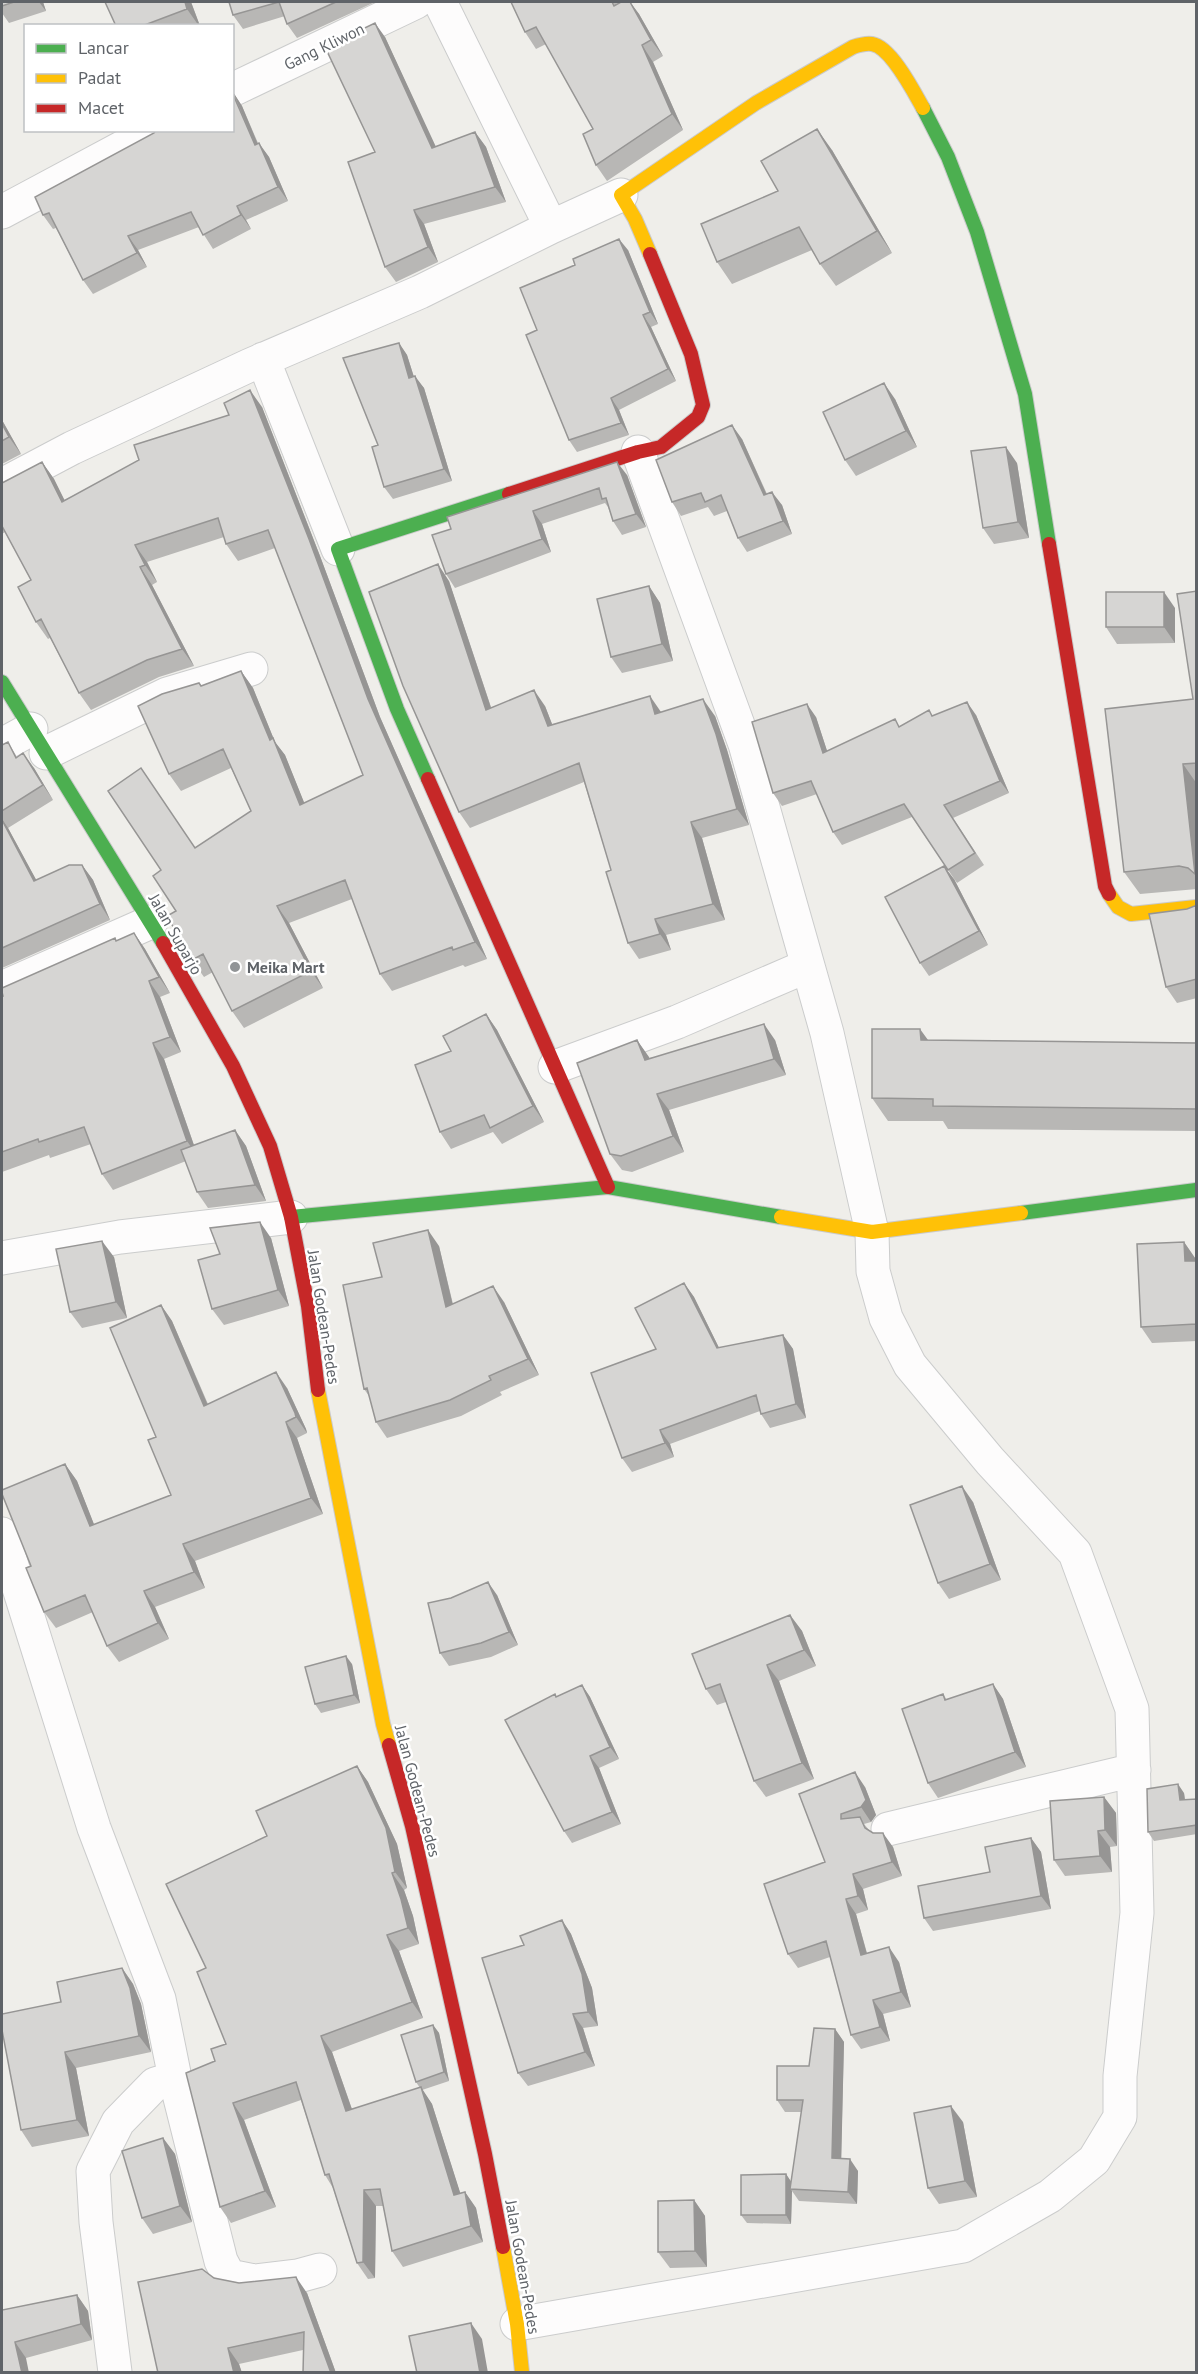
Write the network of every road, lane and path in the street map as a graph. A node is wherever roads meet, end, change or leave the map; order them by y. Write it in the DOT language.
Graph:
graph roads {
  1 [pos="416,2"];
  2 [pos="440,2"];
  3 [pos="234,89"];
  4 [pos="151,132"];
  5 [pos="621,195"];
  6 [pos="2,212"];
  7 [pos="551,227"];
  8 [pos="263,359"];
  9 [pos="638,452"];
  10 [pos="2,485"];
  11 [pos="338,549"];
  12 [pos="251,669"];
  13 [pos="2,682"];
  14 [pos="38,741"];
  15 [pos="2,745"];
  16 [pos="1197,907"];
  17 [pos="151,922"];
  18 [pos="807,966"];
  19 [pos="2,988"];
  20 [pos="555,1067"];
  21 [pos="608,1187"];
  22 [pos="1197,1190"];
  23 [pos="291,1217"];
  24 [pos="872,1232"];
  25 [pos="2,1258"];
  26 [pos="2,1534"];
  27 [pos="1134,1770"];
  28 [pos="888,1829"];
  29 [pos="175,2078"];
  30 [pos="320,2270"];
  31 [pos="517,2324"];
  32 [pos="115,2373"];
  33 [pos="522,2373"];
  1 -- 3 [label="street, Gang Kliwon"];
  2 -- 7 [label="street"];
  4 -- 6 [label="street"];
  5 -- 7 [label="street"];
  5 -- 9 [label="street"];
  5 -- 16 [label="street"];
  7 -- 8 [label="street"];
  8 -- 10 [label="street"];
  8 -- 11 [label="street"];
  9 -- 11 [label="street"];
  9 -- 18 [label="street"];
  11 -- 20 [label="street"];
  12 -- 14 [label="street"];
  13 -- 14 [label="street, Jalan Suparjo"];
  14 -- 15 [label="street"];
  14 -- 17 [label="street, Jalan Suparjo"];
  17 -- 19 [label="street"];
  17 -- 23 [label="street, Jalan Suparjo"];
  18 -- 20 [label="street"];
  18 -- 24 [label="street"];
  20 -- 21 [label="street"];
  21 -- 23 [label="street"];
  21 -- 24 [label="street"];
  22 -- 24 [label="street"];
  23 -- 25 [label="street"];
  23 -- 31 [label="street, Jalan Godean-Pedes"];
  24 -- 27 [label="street"];
  26 -- 29 [label="street"];
  27 -- 28 [label="street"];
  27 -- 31 [label="street"];
  29 -- 30 [label="street"];
  29 -- 32 [label="street"];
  31 -- 33 [label="street, Jalan Godean-Pedes"];
}
